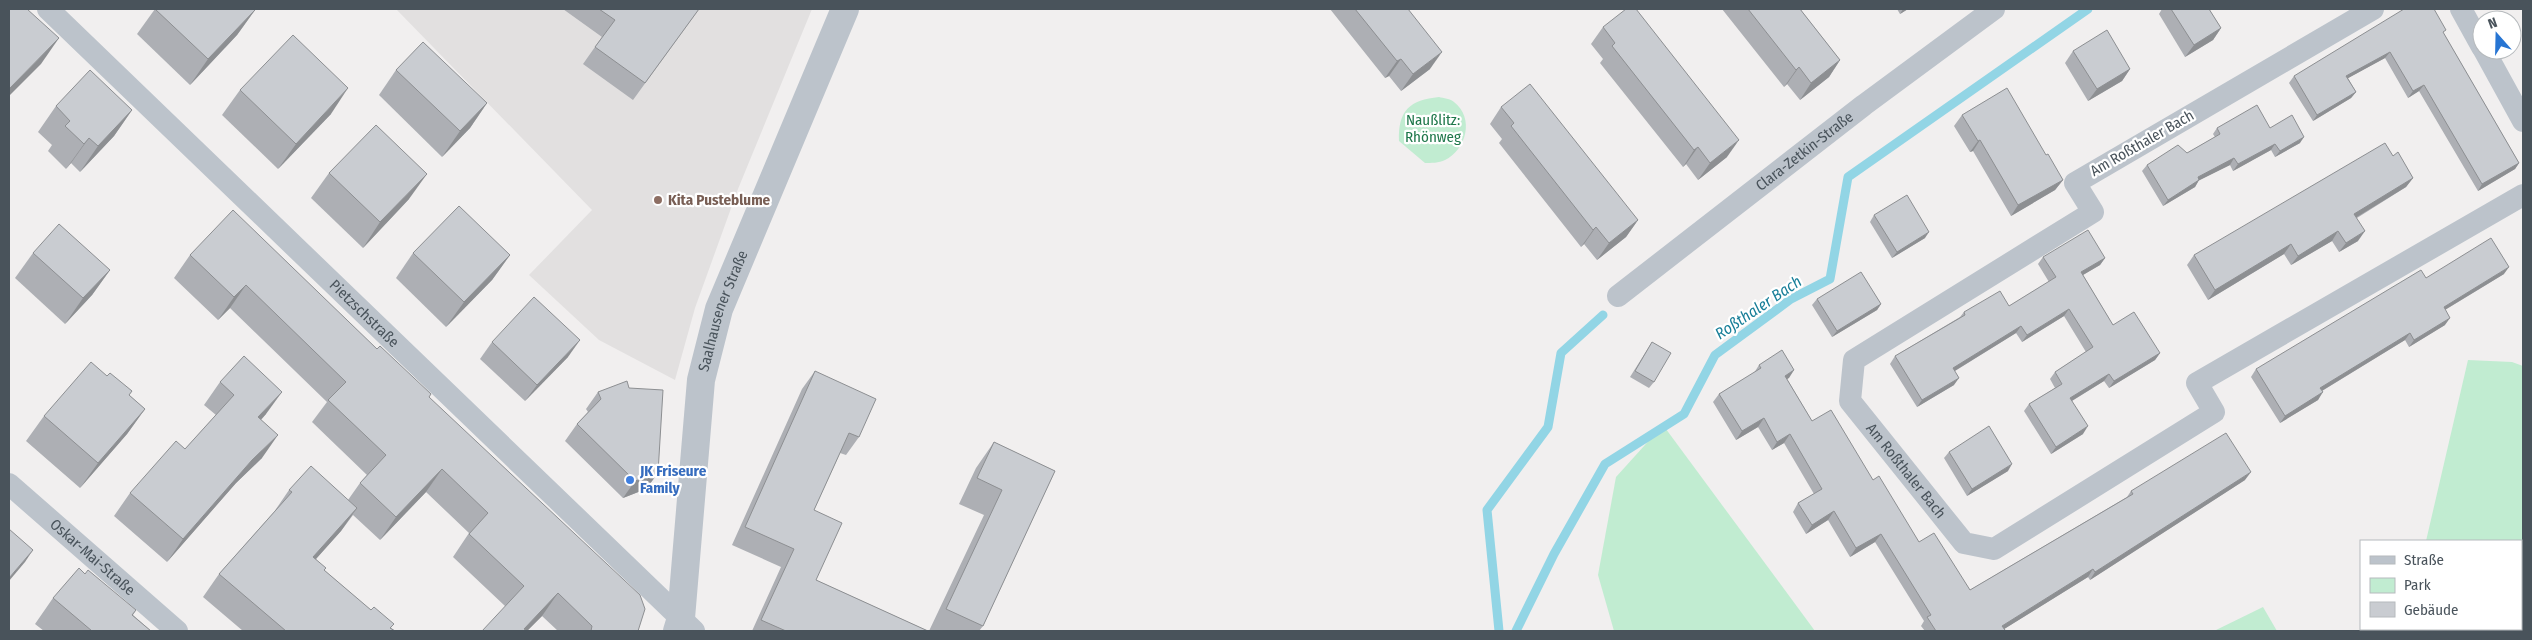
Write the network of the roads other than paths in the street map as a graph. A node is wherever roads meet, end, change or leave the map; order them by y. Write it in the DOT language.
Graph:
graph roads {
  1 [pos="48,9"];
  2 [pos="845,9"];
  3 [pos="2372,9"];
  4 [pos="2461,9"];
  5 [pos="1985,11"];
  6 [pos="2472,28"];
  7 [pos="2490,60"];
  8 [pos="2523,121"];
  9 [pos="2523,195"];
  10 [pos="1618,296"];
  11 [pos="9,484"];
  12 [pos="684,627"];
  13 [pos="177,631"];
  1 -- 12 [label="street, Pietzschstraße"];
  2 -- 12 [label="street, Saalhausener Straße"];
  3 -- 9 [label="street, Am Roßthaler Bach"];
  4 -- 6 [label="street"];
  5 -- 10 [label="street, Clara-Zetkin-Straße"];
  7 -- 8 [label="street"];
  11 -- 13 [label="street, Oskar-Mai-Straße"];
}
